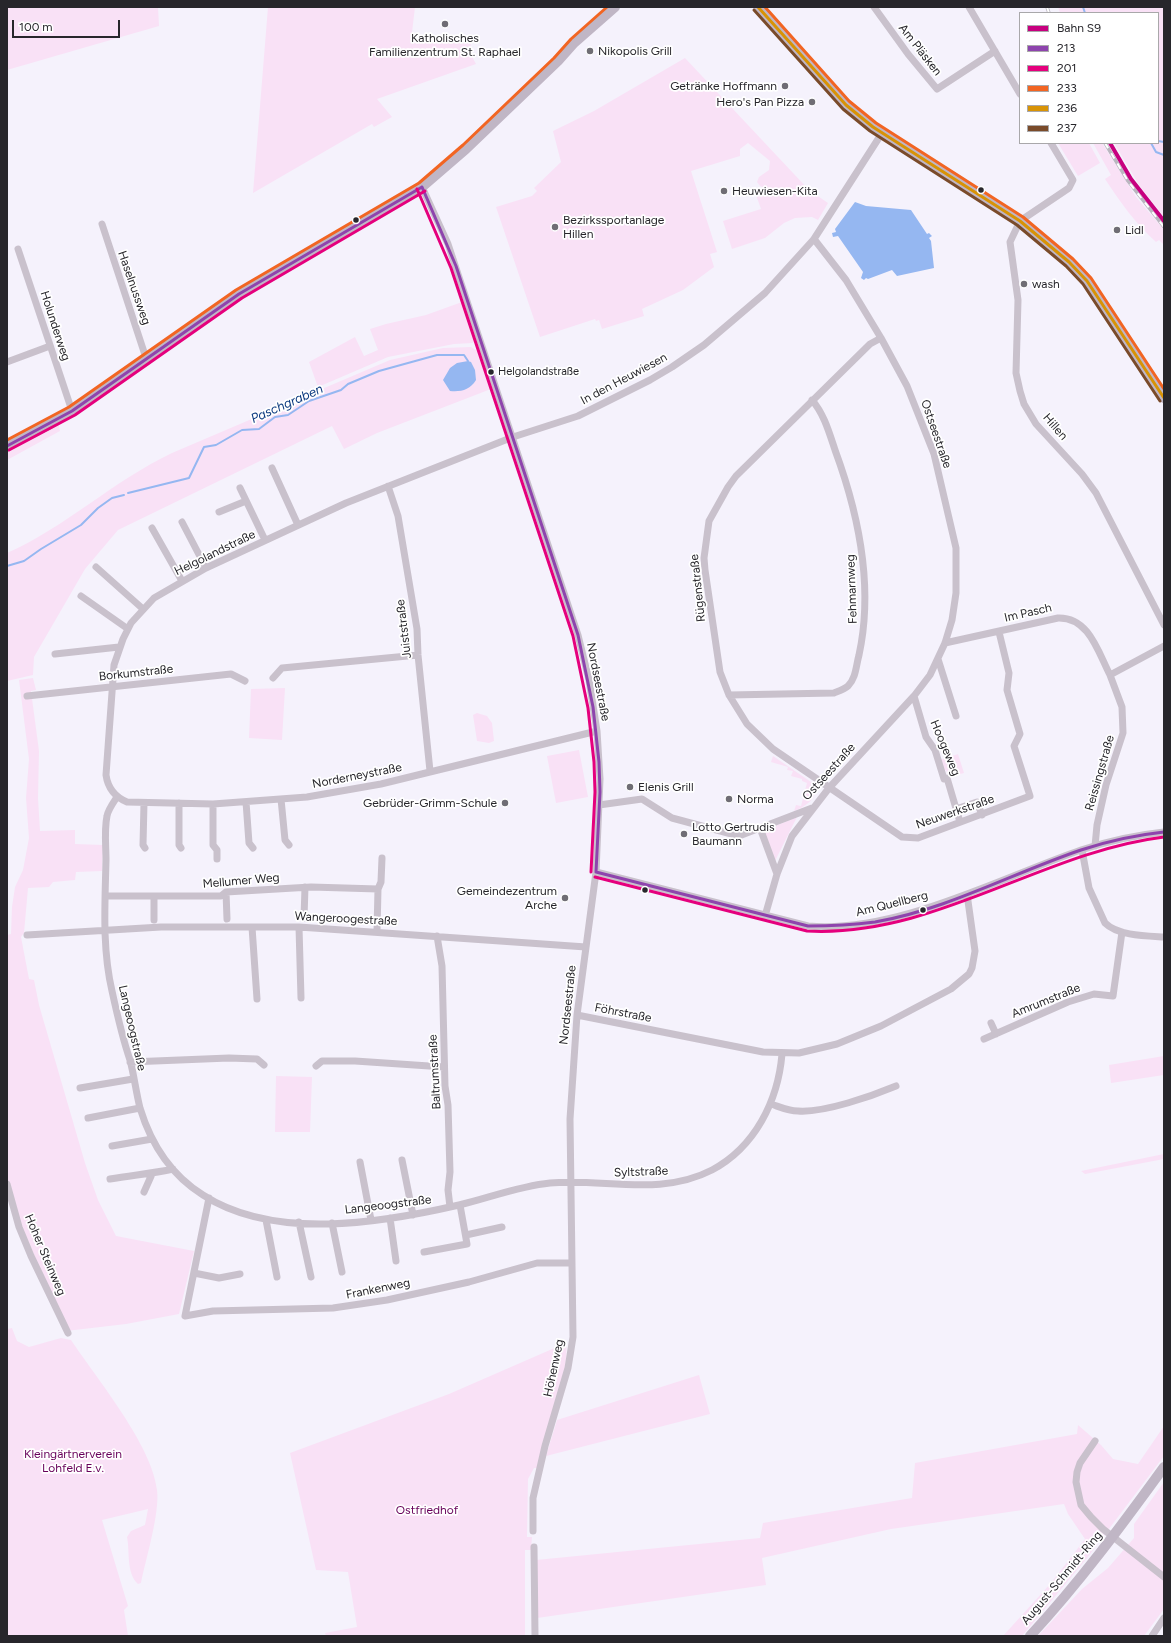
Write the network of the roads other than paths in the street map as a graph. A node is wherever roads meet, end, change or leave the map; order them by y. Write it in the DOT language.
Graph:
graph roads {
  1 [pos="615,7"];
  2 [pos="758,7"];
  3 [pos="874,7"];
  4 [pos="969,7"];
  5 [pos="995,51"];
  6 [pos="1019,92"];
  7 [pos="882,133"];
  8 [pos="1052,144"];
  9 [pos="422,187"];
  10 [pos="1020,221"];
  11 [pos="102,224"];
  12 [pos="814,239"];
  13 [pos="18,249"];
  14 [pos="881,338"];
  15 [pos="50,346"];
  16 [pos="148,358"];
  17 [pos="7,362"];
  18 [pos="1164,398"];
  19 [pos="812,400"];
  20 [pos="72,410"];
  21 [pos="513,437"];
  22 [pos="7,446"];
  23 [pos="272,468"];
  24 [pos="388,486"];
  25 [pos="240,488"];
  26 [pos="246,500"];
  27 [pos="219,512"];
  28 [pos="182,522"];
  29 [pos="298,525"];
  30 [pos="152,528"];
  31 [pos="265,540"];
  32 [pos="96,567"];
  33 [pos="206,568"];
  34 [pos="182,581"];
  35 [pos="81,596"];
  36 [pos="143,609"];
  37 [pos="1164,625"];
  38 [pos="128,629"];
  39 [pos="999,632"];
  40 [pos="945,643"];
  41 [pos="1164,646"];
  42 [pos="120,647"];
  43 [pos="55,654"];
  44 [pos="418,655"];
  45 [pos="938,659"];
  46 [pos="1110,675"];
  47 [pos="273,678"];
  48 [pos="245,681"];
  49 [pos="112,686"];
  50 [pos="729,695"];
  51 [pos="27,696"];
  52 [pos="914,696"];
  53 [pos="956,716"];
  54 [pos="597,732"];
  55 [pos="430,771"];
  56 [pos="829,788"];
  57 [pos="117,797"];
  58 [pos="281,799"];
  59 [pos="246,802"];
  60 [pos="144,803"];
  61 [pos="179,803"];
  62 [pos="212,804"];
  63 [pos="599,805"];
  64 [pos="812,808"];
  65 [pos="956,809"];
  66 [pos="982,814"];
  67 [pos="960,822"];
  68 [pos="760,828"];
  69 [pos="1164,832"];
  70 [pos="289,845"];
  71 [pos="1095,846"];
  72 [pos="146,848"];
  73 [pos="180,848"];
  74 [pos="252,848"];
  75 [pos="1082,850"];
  76 [pos="382,858"];
  77 [pos="217,859"];
  78 [pos="596,872"];
  79 [pos="777,874"];
  80 [pos="305,887"];
  81 [pos="378,889"];
  82 [pos="226,892"];
  83 [pos="967,894"];
  84 [pos="106,896"];
  85 [pos="154,896"];
  86 [pos="765,916"];
  87 [pos="304,918"];
  88 [pos="227,919"];
  89 [pos="154,920"];
  90 [pos="252,927"];
  91 [pos="299,927"];
  92 [pos="104,930"];
  93 [pos="377,932"];
  94 [pos="1122,932"];
  95 [pos="27,935"];
  96 [pos="437,936"];
  97 [pos="1164,937"];
  98 [pos="586,947"];
  99 [pos="301,998"];
  100 [pos="257,999"];
  101 [pos="577,1016"];
  102 [pos="991,1023"];
  103 [pos="996,1034"];
  104 [pos="984,1039"];
  105 [pos="782,1054"];
  106 [pos="130,1062"];
  107 [pos="264,1066"];
  108 [pos="316,1066"];
  109 [pos="444,1067"];
  110 [pos="133,1079"];
  111 [pos="896,1086"];
  112 [pos="80,1088"];
  113 [pos="771,1104"];
  114 [pos="140,1108"];
  115 [pos="88,1118"];
  116 [pos="152,1139"];
  117 [pos="112,1146"];
  118 [pos="402,1160"];
  119 [pos="360,1162"];
  120 [pos="173,1170"];
  121 [pos="152,1174"];
  122 [pos="110,1179"];
  123 [pos="571,1183"];
  124 [pos="7,1184"];
  125 [pos="144,1192"];
  126 [pos="209,1198"];
  127 [pos="460,1205"];
  128 [pos="450,1207"];
  129 [pos="413,1215"];
  130 [pos="390,1218"];
  131 [pos="266,1220"];
  132 [pos="372,1220"];
  133 [pos="299,1222"];
  134 [pos="332,1223"];
  135 [pos="502,1228"];
  136 [pos="466,1235"];
  137 [pos="424,1252"];
  138 [pos="396,1261"];
  139 [pos="572,1263"];
  140 [pos="342,1272"];
  141 [pos="194,1273"];
  142 [pos="240,1274"];
  143 [pos="277,1276"];
  144 [pos="311,1277"];
  145 [pos="68,1333"];
  146 [pos="1096,1440"];
  147 [pos="1164,1467"];
  148 [pos="533,1531"];
  149 [pos="1114,1536"];
  150 [pos="534,1547"];
  151 [pos="1164,1577"];
  152 [pos="1164,1618"];
  153 [pos="535,1636"];
  154 [pos="1030,1636"];
  155 [pos="1152,1636"];
  1 -- 9 [label="main road"];
  2 -- 7 [label="main road"];
  3 -- 5 [label="street, Am Pläsken"];
  4 -- 5 [label="street"];
  5 -- 6 [label="street"];
  7 -- 10 [label="main road"];
  7 -- 12 [label="street, In den Heuwiesen"];
  8 -- 10 [label="street"];
  9 -- 16 [label="main road"];
  9 -- 21 [label="street, Nordseestraße"];
  10 -- 18 [label="main road"];
  10 -- 37 [label="street, Hillen"];
  11 -- 16 [label="street, Haselnussweg"];
  12 -- 14 [label="street, Ostseestraße"];
  12 -- 21 [label="street, In den Heuwiesen"];
  13 -- 15 [label="street, Holunderweg"];
  14 -- 19 [label="street, Rügenstraße"];
  14 -- 40 [label="street, Ostseestraße"];
  15 -- 17 [label="street"];
  15 -- 20 [label="street, Holunderweg"];
  16 -- 20 [label="main road"];
  19 -- 50 [label="street, Rügenstraße"];
  19 -- 50 [label="street, Fehmarnweg"];
  20 -- 22 [label="main road"];
  21 -- 24 [label="street, Helgolandstraße"];
  21 -- 54 [label="street, Nordseestraße"];
  23 -- 29 [label="street"];
  24 -- 29 [label="street, Helgolandstraße"];
  24 -- 44 [label="street, Juiststraße"];
  25 -- 26 [label="street"];
  26 -- 27 [label="street"];
  26 -- 31 [label="street"];
  28 -- 33 [label="street"];
  29 -- 31 [label="street, Helgolandstraße"];
  30 -- 34 [label="street"];
  31 -- 33 [label="street, Helgolandstraße"];
  32 -- 36 [label="street"];
  33 -- 34 [label="street, Helgolandstraße"];
  34 -- 36 [label="street, Helgolandstraße"];
  35 -- 38 [label="street"];
  36 -- 38 [label="street, Helgolandstraße"];
  38 -- 42 [label="street, Helgolandstraße"];
  39 -- 40 [label="street, Im Pasch"];
  39 -- 46 [label="street, Im Pasch"];
  39 -- 66 [label="street, Neuwerkstraße"];
  40 -- 45 [label="street, Ostseestraße"];
  41 -- 46 [label="street"];
  42 -- 43 [label="street"];
  42 -- 49 [label="street, Helgolandstraße"];
  44 -- 47 [label="street"];
  44 -- 55 [label="street, Juiststraße"];
  45 -- 52 [label="street, Ostseestraße"];
  45 -- 53 [label="street"];
  46 -- 71 [label="street, Reissingstraße"];
  48 -- 49 [label="street, Borkumstraße"];
  49 -- 51 [label="street, Borkumstraße"];
  49 -- 57 [label="street"];
  50 -- 56 [label="street, Rügenstraße"];
  52 -- 56 [label="street, Ostseestraße"];
  52 -- 65 [label="street, Hoogeweg"];
  54 -- 55 [label="street, Norderneystraße"];
  54 -- 63 [label="street, Nordseestraße"];
  55 -- 58 [label="street, Norderneystraße"];
  56 -- 64 [label="street, Ostseestraße"];
  56 -- 67 [label="street, Neuwerkstraße"];
  57 -- 60 [label="street, Norderneystraße"];
  57 -- 84 [label="street"];
  58 -- 59 [label="street, Norderneystraße"];
  58 -- 70 [label="street"];
  59 -- 62 [label="street, Norderneystraße"];
  59 -- 74 [label="street"];
  60 -- 61 [label="street, Norderneystraße"];
  60 -- 72 [label="street"];
  61 -- 62 [label="street, Norderneystraße"];
  61 -- 73 [label="street"];
  62 -- 77 [label="street"];
  63 -- 68 [label="street"];
  63 -- 78 [label="street, Nordseestraße"];
  64 -- 68 [label="street"];
  64 -- 79 [label="street, Ostseestraße"];
  65 -- 66 [label="street"];
  65 -- 67 [label="street, Hoogeweg"];
  66 -- 67 [label="street, Neuwerkstraße"];
  68 -- 79 [label="street"];
  69 -- 71 [label="street, Am Quellberg"];
  71 -- 75 [label="street, Am Quellberg"];
  75 -- 83 [label="street, Am Quellberg"];
  75 -- 94 [label="street"];
  76 -- 81 [label="street"];
  78 -- 86 [label="street, Am Quellberg"];
  78 -- 98 [label="street, Nordseestraße"];
  79 -- 86 [label="street, Ostseestraße"];
  80 -- 81 [label="street, Mellumer Weg"];
  80 -- 82 [label="street, Mellumer Weg"];
  80 -- 87 [label="street"];
  81 -- 93 [label="street"];
  82 -- 85 [label="street, Mellumer Weg"];
  82 -- 88 [label="street"];
  83 -- 86 [label="street, Am Quellberg"];
  83 -- 105 [label="street, Föhrstraße"];
  84 -- 85 [label="street, Mellumer Weg"];
  84 -- 92 [label="street"];
  85 -- 89 [label="street"];
  90 -- 91 [label="street, Wangeroogestraße"];
  90 -- 92 [label="street, Wangeroogestraße"];
  90 -- 100 [label="street"];
  91 -- 93 [label="street, Wangeroogestraße"];
  91 -- 99 [label="street"];
  92 -- 95 [label="street, Wangeroogestraße"];
  92 -- 106 [label="street, Langeoogstraße"];
  93 -- 96 [label="street, Wangeroogestraße"];
  94 -- 97 [label="street"];
  94 -- 103 [label="street, Amrumstraße"];
  96 -- 98 [label="street, Wangeroogestraße"];
  96 -- 109 [label="street, Baltrumstraße"];
  98 -- 101 [label="street, Nordseestraße"];
  101 -- 105 [label="street, Föhrstraße"];
  101 -- 123 [label="street, Nordseestraße"];
  102 -- 103 [label="street"];
  103 -- 104 [label="street, Amrumstraße"];
  105 -- 113 [label="street, Syltstraße"];
  106 -- 107 [label="street"];
  106 -- 110 [label="street, Langeoogstraße"];
  108 -- 109 [label="street"];
  109 -- 128 [label="street, Baltrumstraße"];
  110 -- 112 [label="street"];
  110 -- 114 [label="street, Langeoogstraße"];
  111 -- 113 [label="street"];
  113 -- 123 [label="street, Syltstraße"];
  114 -- 115 [label="street"];
  114 -- 116 [label="street, Langeoogstraße"];
  116 -- 117 [label="street"];
  116 -- 120 [label="street, Langeoogstraße"];
  118 -- 129 [label="street"];
  119 -- 132 [label="street"];
  120 -- 121 [label="street"];
  120 -- 126 [label="street, Langeoogstraße"];
  121 -- 122 [label="street"];
  121 -- 125 [label="street"];
  123 -- 127 [label="street, Langeoogstraße"];
  123 -- 139 [label="street, Höhenweg"];
  124 -- 145 [label="street, Hoher Steinweg"];
  126 -- 131 [label="street, Langeoogstraße"];
  126 -- 141 [label="street"];
  127 -- 128 [label="street, Langeoogstraße"];
  127 -- 136 [label="street"];
  128 -- 129 [label="street, Langeoogstraße"];
  129 -- 130 [label="street, Langeoogstraße"];
  130 -- 132 [label="street, Langeoogstraße"];
  130 -- 138 [label="street"];
  131 -- 133 [label="street, Langeoogstraße"];
  131 -- 143 [label="street"];
  132 -- 134 [label="street, Langeoogstraße"];
  133 -- 134 [label="street, Langeoogstraße"];
  133 -- 144 [label="street"];
  134 -- 140 [label="street"];
  135 -- 136 [label="street"];
  136 -- 137 [label="street"];
  139 -- 141 [label="street, Frankenweg"];
  139 -- 148 [label="street, Höhenweg"];
  141 -- 142 [label="street"];
  146 -- 149 [label="street, August-Schmidt-Ring"];
  147 -- 149 [label="main road, August-Schmidt-Ring"];
  149 -- 151 [label="street"];
  149 -- 154 [label="main road, August-Schmidt-Ring"];
  150 -- 153 [label="street"];
  152 -- 155 [label="street"];
}
